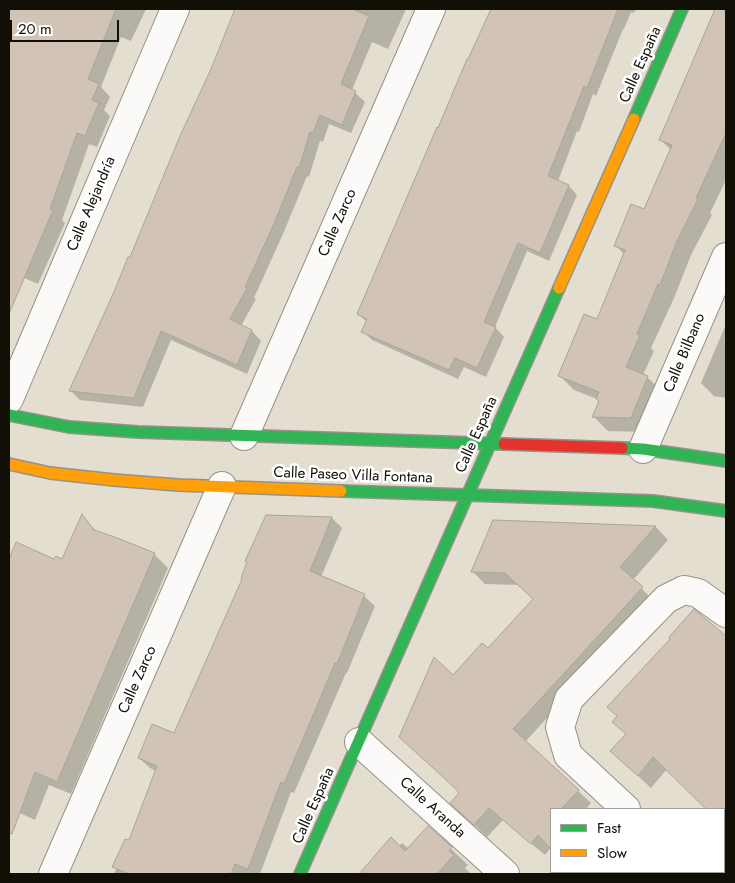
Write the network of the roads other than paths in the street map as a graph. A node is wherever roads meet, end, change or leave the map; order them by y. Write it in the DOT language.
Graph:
graph roads {
  1 [pos="175,9"];
  2 [pos="431,9"];
  3 [pos="682,9"];
  4 [pos="726,257"];
  5 [pos="9,399"];
  6 [pos="9,416"];
  7 [pos="244,436"];
  8 [pos="490,445"];
  9 [pos="643,449"];
  10 [pos="726,461"];
  11 [pos="9,464"];
  12 [pos="222,486"];
  13 [pos="468,494"];
  14 [pos="726,512"];
  15 [pos="726,613"];
  16 [pos="359,742"];
  17 [pos="625,808"];
  18 [pos="53,874"];
  19 [pos="300,874"];
  20 [pos="505,874"];
  1 -- 5 [label="street, Calle Alejandría"];
  2 -- 7 [label="street, Calle Zarco"];
  3 -- 8 [label="street, Calle España"];
  4 -- 9 [label="street, Calle Bilbano"];
  6 -- 7 [label="street"];
  7 -- 8 [label="street"];
  8 -- 9 [label="street"];
  8 -- 13 [label="street, Calle España"];
  9 -- 10 [label="street"];
  11 -- 12 [label="street, Calle Paseo Villa Fontana"];
  12 -- 13 [label="street, Calle Paseo Villa Fontana"];
  12 -- 18 [label="street, Calle Zarco"];
  13 -- 14 [label="street, Calle Paseo Villa Fontana"];
  13 -- 16 [label="street, Calle España"];
  15 -- 17 [label="street"];
  16 -- 19 [label="street, Calle España"];
  16 -- 20 [label="street, Calle Aranda"];
}
